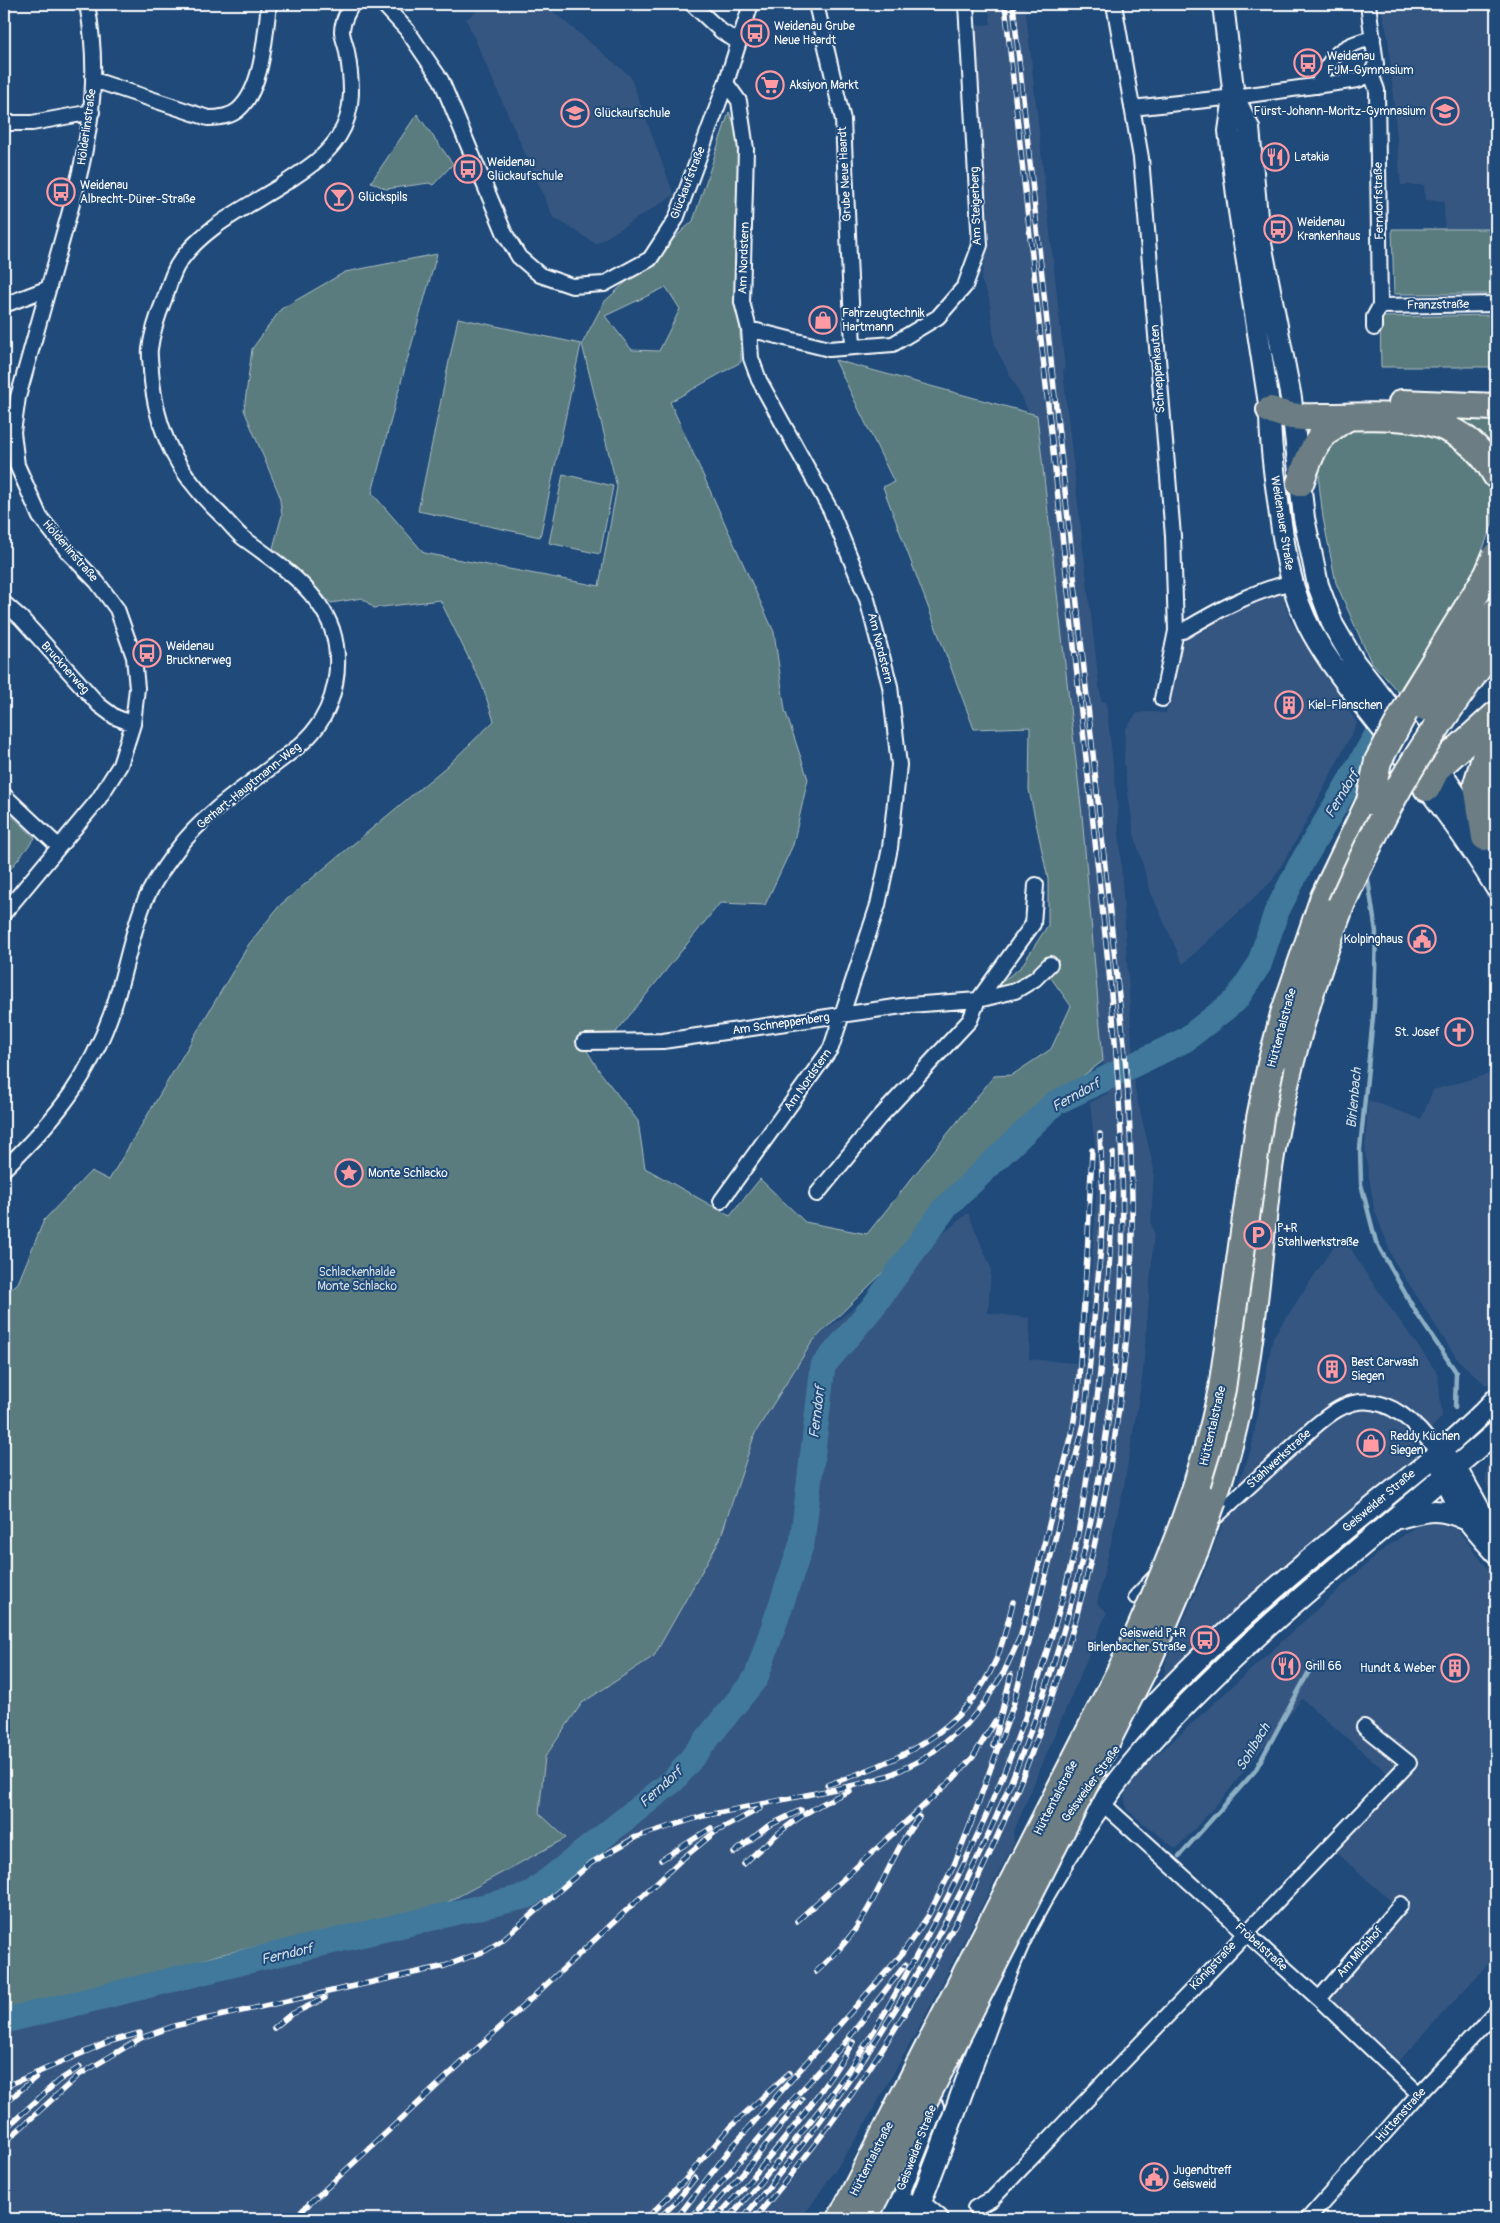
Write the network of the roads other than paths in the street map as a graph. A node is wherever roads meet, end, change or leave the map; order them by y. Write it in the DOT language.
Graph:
graph roads {
  1 [pos="87,4"];
  2 [pos="269,4"];
  3 [pos="352,4"];
  4 [pos="383,4"];
  5 [pos="692,4"];
  6 [pos="751,4"];
  7 [pos="816,4"];
  8 [pos="966,4"];
  9 [pos="1114,4"];
  10 [pos="1223,4"];
  11 [pos="1368,4"];
  12 [pos="1373,38"];
  13 [pos="738,42"];
  14 [pos="1371,74"];
  15 [pos="94,80"];
  16 [pos="726,83"];
  17 [pos="1317,86"];
  18 [pos="1234,97"];
  19 [pos="1132,108"];
  20 [pos="92,112"];
  21 [pos="4,123"];
  22 [pos="49,288"];
  23 [pos="1496,304"];
  24 [pos="4,305"];
  25 [pos="1380,306"];
  26 [pos="1374,328"];
  27 [pos="748,329"];
  28 [pos="853,347"];
  29 [pos="1496,407"];
  30 [pos="1284,408"];
  31 [pos="1348,417"];
  32 [pos="10,463"];
  33 [pos="1490,465"];
  34 [pos="1300,483"];
  35 [pos="1496,555"];
  36 [pos="1293,582"];
  37 [pos="4,603"];
  38 [pos="1496,611"];
  39 [pos="1176,631"];
  40 [pos="1496,643"];
  41 [pos="1162,699"];
  42 [pos="1372,701"];
  43 [pos="1496,715"];
  44 [pos="133,724"];
  45 [pos="1492,742"];
  46 [pos="1437,779"];
  47 [pos="4,795"];
  48 [pos="1370,800"];
  49 [pos="58,846"];
  50 [pos="1491,846"];
  51 [pos="1036,885"];
  52 [pos="1496,888"];
  53 [pos="4,913"];
  54 [pos="1050,964"];
  55 [pos="978,1000"];
  56 [pos="842,1016"];
  57 [pos="584,1042"];
  58 [pos="4,1170"];
  59 [pos="817,1194"];
  60 [pos="720,1201"];
  61 [pos="1496,1399"];
  62 [pos="1496,1432"];
  63 [pos="1438,1453"];
  64 [pos="1450,1472"];
  65 [pos="1395,1519"];
  66 [pos="1467,1520"];
  67 [pos="1496,1540"];
  68 [pos="1496,1553"];
  69 [pos="1136,1597"];
  70 [pos="1364,1727"];
  71 [pos="1102,1803"];
  72 [pos="1401,1904"];
  73 [pos="1245,1933"];
  74 [pos="1319,1999"];
  75 [pos="1496,2012"];
  76 [pos="1419,2094"];
  77 [pos="975,2208"];
  78 [pos="917,2212"];
  79 [pos="896,2215"];
  80 [pos="841,2219"];
  81 [pos="864,2219"];
  82 [pos="938,2219"];
  83 [pos="1308,2219"];
  1 -- 15 [label="street, Hölderlinstraße"];
  2 -- 15 [label="street"];
  3 -- 58 [label="street, Gerhart-Hauptmann-Weg"];
  4 -- 16 [label="street, Glückaufstraße"];
  5 -- 13 [label="street"];
  6 -- 13 [label="street, Glückaufstraße"];
  7 -- 28 [label="street, Grube Neue Haardt"];
  8 -- 28 [label="street, Am Steigerberg"];
  9 -- 19 [label="street, Schneppenkauten"];
  10 -- 18 [label="main road, Weidenauer Straße"];
  11 -- 12 [label="street, Ferndorfstraße"];
  12 -- 14 [label="street, Ferndorfstraße"];
  12 -- 17 [label="street"];
  13 -- 16 [label="street, Glückaufstraße"];
  14 -- 17 [label="street"];
  14 -- 25 [label="street, Ferndorfstraße"];
  15 -- 20 [label="street, Hölderlinstraße"];
  16 -- 27 [label="street, Am Nordstern"];
  17 -- 18 [label="street"];
  18 -- 19 [label="street"];
  18 -- 30 [label="main road, Weidenauer Straße"];
  19 -- 39 [label="street, Schneppenkauten"];
  20 -- 21 [label="street"];
  20 -- 22 [label="street, Hölderlinstraße"];
  22 -- 24 [label="street"];
  22 -- 32 [label="street, Hölderlinstraße"];
  23 -- 25 [label="street, Franzstraße"];
  25 -- 26 [label="street, Ferndorfstraße"];
  27 -- 28 [label="street, Am Steigerberg"];
  27 -- 56 [label="street, Am Nordstern"];
  29 -- 30 [label="highway"];
  30 -- 31 [label="highway"];
  30 -- 34 [label="main road, Weidenauer Straße"];
  30 -- 36 [label="main road, Weidenauer Straße"];
  31 -- 33 [label="highway"];
  31 -- 34 [label="highway"];
  32 -- 44 [label="street, Hölderlinstraße"];
  34 -- 42 [label="main road, Weidenauer Straße"];
  35 -- 48 [label="highway, bridge"];
  36 -- 39 [label="street"];
  36 -- 42 [label="main road, Weidenauer Straße"];
  37 -- 44 [label="street, Brucknerweg"];
  38 -- 48 [label="highway, Hüttentalstraße, bridge"];
  39 -- 41 [label="street, Schneppenkauten"];
  40 -- 81 [label="highway, Hüttentalstraße, bridge"];
  42 -- 46 [label="main road, Weidenauer Straße"];
  42 -- 46 [label="main road, Weidenauer Straße"];
  43 -- 46 [label="highway"];
  44 -- 49 [label="street, Hölderlinstraße"];
  45 -- 46 [label="highway"];
  45 -- 50 [label="highway"];
  46 -- 50 [label="main road, Weidenauer Straße"];
  46 -- 52 [label="main road, Weidenauer Straße"];
  47 -- 49 [label="street"];
  48 -- 80 [label="highway, Hüttentalstraße, bridge"];
  49 -- 53 [label="street, Hölderlinstraße"];
  51 -- 55 [label="street"];
  54 -- 55 [label="street, Am Schneppenberg"];
  55 -- 56 [label="street, Am Schneppenberg"];
  55 -- 59 [label="street"];
  56 -- 57 [label="street, Am Schneppenberg"];
  56 -- 60 [label="street, Am Nordstern"];
  61 -- 63 [label="main road"];
  62 -- 64 [label="main road"];
  63 -- 64 [label="main road"];
  63 -- 69 [label="street, Stahlwerkstraße"];
  63 -- 79 [label="main road, Geisweider Straße"];
  64 -- 65 [label="main road, Geisweider Straße"];
  64 -- 66 [label="main road"];
  64 -- 67 [label="main road"];
  65 -- 66 [label="main road"];
  65 -- 71 [label="main road, Geisweider Straße"];
  66 -- 68 [label="main road"];
  70 -- 73 [label="street, Königstraße"];
  71 -- 73 [label="street, Fröbelstraße"];
  71 -- 78 [label="main road, Geisweider Straße"];
  72 -- 74 [label="street, Am Milchhof"];
  73 -- 74 [label="street, Fröbelstraße"];
  73 -- 77 [label="street, Königstraße"];
  74 -- 76 [label="street, Fröbelstraße"];
  75 -- 76 [label="street, Hüttenstraße"];
  76 -- 83 [label="street, Hüttenstraße"];
  78 -- 79 [label="main road"];
  78 -- 82 [label="main road"];
}
